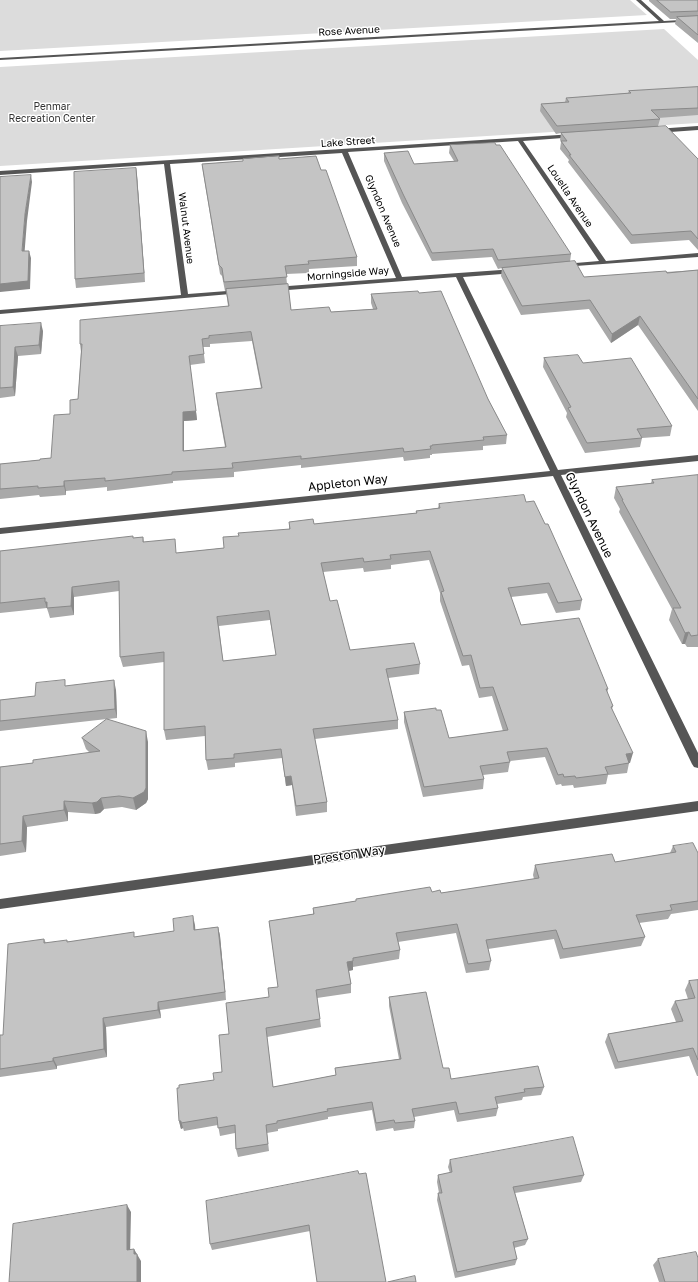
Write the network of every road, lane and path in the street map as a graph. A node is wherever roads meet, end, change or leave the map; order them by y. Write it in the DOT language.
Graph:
graph roads {
  1 [pos="638,0"];
  2 [pos="698,20"];
  3 [pos="663,22"];
  4 [pos="0,59"];
  5 [pos="698,128"];
  6 [pos="692,129"];
  7 [pos="649,131"];
  8 [pos="698,135"];
  9 [pos="579,136"];
  10 [pos="520,140"];
  11 [pos="345,152"];
  12 [pos="167,162"];
  13 [pos="0,172"];
  14 [pos="698,255"];
  15 [pos="604,263"];
  16 [pos="558,267"];
  17 [pos="520,270"];
  18 [pos="459,276"];
  19 [pos="400,280"];
  20 [pos="264,290"];
  21 [pos="248,292"];
  22 [pos="185,297"];
  23 [pos="0,312"];
  24 [pos="698,458"];
  25 [pos="556,473"];
  26 [pos="0,532"];
  27 [pos="698,764"];
  28 [pos="698,806"];
  29 [pos="0,904"];
  1 -- 3 [label="street"];
  2 -- 3 [label="street, Rose Avenue"];
  3 -- 4 [label="street, Rose Avenue"];
  5 -- 6 [label="street"];
  6 -- 7 [label="street"];
  6 -- 8 [label="street"];
  9 -- 10 [label="street, Lake Street"];
  10 -- 11 [label="street, Lake Street"];
  10 -- 15 [label="street, Louella Avenue"];
  11 -- 12 [label="street, Lake Street"];
  11 -- 19 [label="street, Glyndon Avenue"];
  12 -- 13 [label="street, Lake Street"];
  12 -- 22 [label="street, Walnut Avenue"];
  14 -- 15 [label="street"];
  15 -- 16 [label="street"];
  17 -- 18 [label="street, Morningside Way"];
  18 -- 19 [label="street, Morningside Way"];
  18 -- 25 [label="street, Glyndon Avenue"];
  19 -- 20 [label="street, Morningside Way"];
  21 -- 22 [label="street"];
  22 -- 23 [label="street"];
  24 -- 25 [label="street, Appleton Way"];
  25 -- 26 [label="street, Appleton Way"];
  25 -- 27 [label="street, Glyndon Avenue"];
  28 -- 29 [label="street, Preston Way"];
}
